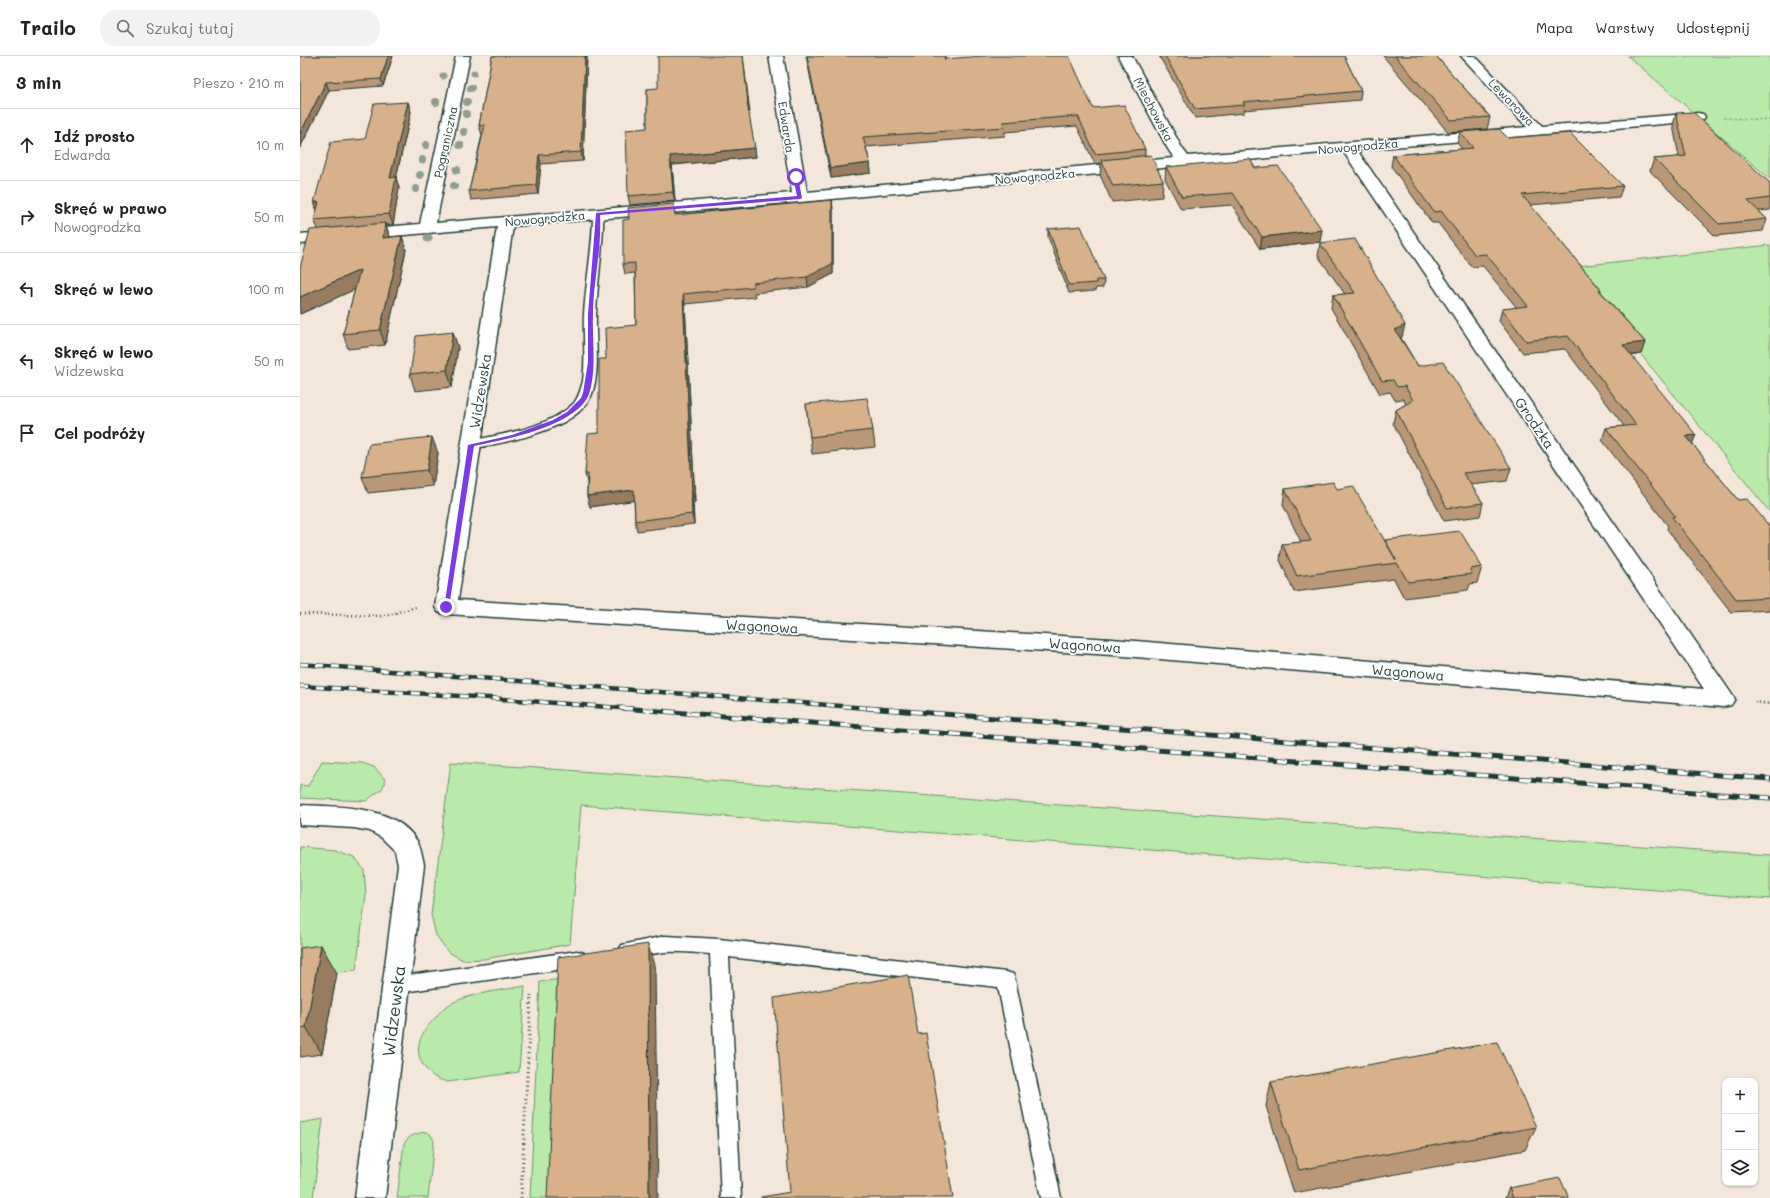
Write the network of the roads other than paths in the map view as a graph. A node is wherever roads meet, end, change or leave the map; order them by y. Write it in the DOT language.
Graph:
graph roads {
  1 [pos="463,56"];
  2 [pos="776,56"];
  3 [pos="1125,56"];
  4 [pos="1468,56"];
  5 [pos="1698,117"];
  6 [pos="1539,131"];
  7 [pos="1347,146"];
  8 [pos="1185,162"];
  9 [pos="800,198"];
  10 [pos="598,214"];
  11 [pos="506,222"];
  12 [pos="427,228"];
  13 [pos="300,239"];
  14 [pos="471,445"];
  15 [pos="446,607"];
  16 [pos="1723,699"];
  17 [pos="300,814"];
  18 [pos="719,947"];
  19 [pos="396,985"];
  20 [pos="370,1198"];
  21 [pos="730,1198"];
  22 [pos="1051,1198"];
  1 -- 12 [label="street, Pograniczna"];
  2 -- 9 [label="street, Edwarda"];
  3 -- 8 [label="street, Miechowska"];
  4 -- 6 [label="street, Lewarowa"];
  5 -- 6 [label="street, Nowogrodzka"];
  6 -- 7 [label="street, Nowogrodzka"];
  7 -- 8 [label="street, Nowogrodzka"];
  7 -- 16 [label="street, Grodzka"];
  8 -- 9 [label="street, Nowogrodzka"];
  9 -- 10 [label="street, Nowogrodzka"];
  10 -- 11 [label="street, Nowogrodzka"];
  10 -- 14 [label="lane"];
  11 -- 12 [label="street, Nowogrodzka"];
  11 -- 14 [label="street, Widzewska"];
  12 -- 13 [label="street, Nowogrodzka"];
  14 -- 15 [label="street, Widzewska"];
  15 -- 16 [label="street, Wagonowa"];
  17 -- 19 [label="street, Widzewska"];
  18 -- 19 [label="lane"];
  18 -- 21 [label="lane"];
  18 -- 22 [label="lane"];
  19 -- 20 [label="street, Widzewska"];
}
